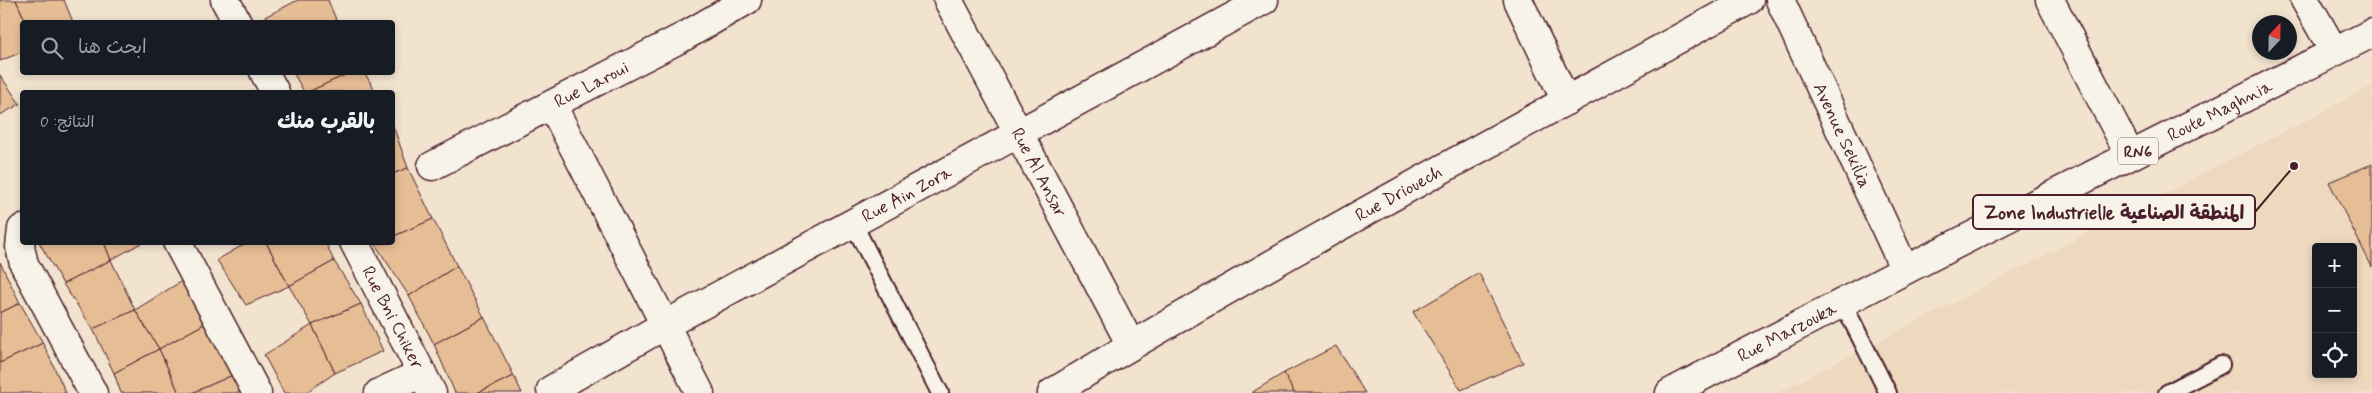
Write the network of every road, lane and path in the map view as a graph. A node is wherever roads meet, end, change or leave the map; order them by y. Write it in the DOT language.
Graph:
graph roads {
  1 [pos="748,0"];
  2 [pos="948,0"];
  3 [pos="1264,0"];
  4 [pos="1518,0"];
  5 [pos="1749,0"];
  6 [pos="1780,0"];
  7 [pos="2050,0"];
  8 [pos="2305,0"];
  9 [pos="2372,33"];
  10 [pos="2334,52"];
  11 [pos="266,75"];
  12 [pos="274,90"];
  13 [pos="1566,101"];
  14 [pos="552,105"];
  15 [pos="1018,134"];
  16 [pos="2130,155"];
  17 [pos="432,166"];
  18 [pos="853,223"];
  19 [pos="20,245"];
  20 [pos="179,245"];
  21 [pos="356,245"];
  22 [pos="1905,270"];
  23 [pos="1843,303"];
  24 [pos="665,325"];
  25 [pos="1131,345"];
  26 [pos="2221,365"];
  27 [pos="427,383"];
  28 [pos="551,390"];
  29 [pos="93,393"];
  30 [pos="257,393"];
  31 [pos="379,393"];
  32 [pos="700,393"];
  33 [pos="940,393"];
  34 [pos="1052,393"];
  35 [pos="1670,393"];
  36 [pos="1888,393"];
  37 [pos="2167,393"];
  1 -- 14 [label="street, Rue Laroui"];
  2 -- 15 [label="street, Rue Al Ansar"];
  3 -- 15 [label="street, Rue Ain Zora"];
  4 -- 13 [label="street"];
  5 -- 13 [label="street, Rue Driouech"];
  6 -- 22 [label="street, Avenue Sekilia"];
  7 -- 16 [label="street"];
  8 -- 10 [label="street"];
  9 -- 10 [label="street, Route Maghnia / RN6"];
  10 -- 16 [label="street, Route Maghnia / RN6"];
  11 -- 12 [label="street"];
  13 -- 25 [label="street, Rue Driouech"];
  14 -- 17 [label="street, Rue Laroui"];
  14 -- 24 [label="street"];
  15 -- 18 [label="street, Rue Ain Zora"];
  15 -- 25 [label="street, Rue Al Ansar"];
  16 -- 22 [label="street, Route Maghnia / RN6"];
  18 -- 24 [label="street, Rue Ain Zora"];
  18 -- 33 [label="lane"];
  19 -- 29 [label="street"];
  20 -- 30 [label="street"];
  21 -- 27 [label="street, Rue Bni Chiker"];
  22 -- 23 [label="street, Rue Marzouka / RN6"];
  23 -- 35 [label="street, Rue Marzouka / RN6"];
  23 -- 36 [label="lane"];
  24 -- 28 [label="street, Rue Ain Zora"];
  24 -- 32 [label="street"];
  25 -- 34 [label="street, Rue Driouech"];
  26 -- 37 [label="lane"];
  27 -- 31 [label="street"];
}
